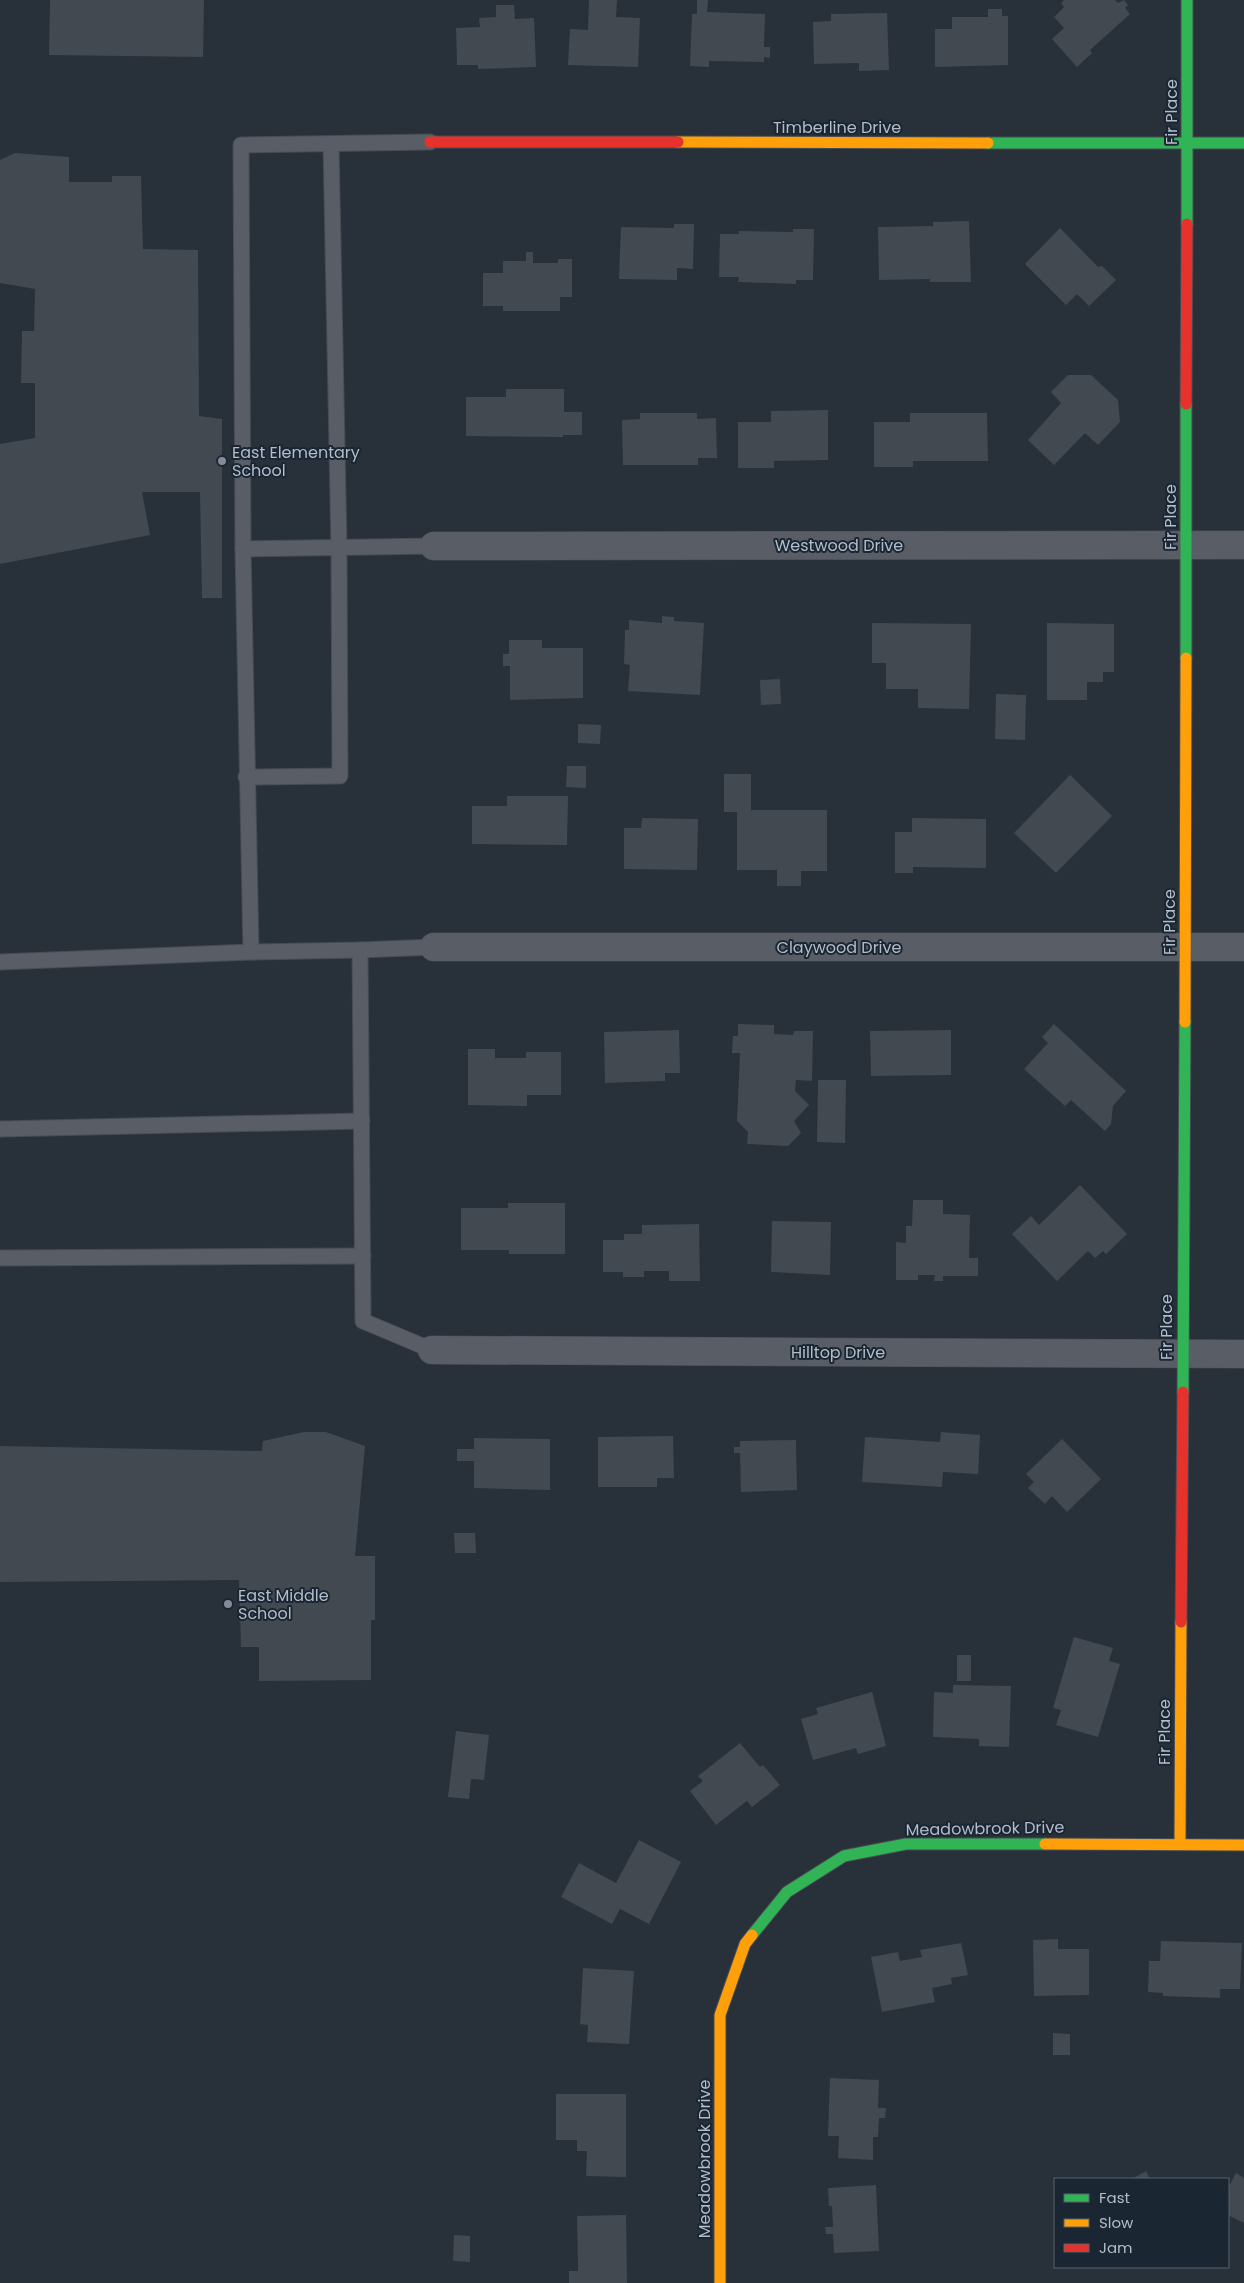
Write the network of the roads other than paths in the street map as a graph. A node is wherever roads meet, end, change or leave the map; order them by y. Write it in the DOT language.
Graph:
graph roads {
  1 [pos="1187,0"];
  2 [pos="430,142"];
  3 [pos="1187,143"];
  4 [pos="331,144"];
  5 [pos="1244,144"];
  6 [pos="1186,545"];
  7 [pos="1244,545"];
  8 [pos="434,546"];
  9 [pos="339,548"];
  10 [pos="244,549"];
  11 [pos="246,777"];
  12 [pos="1185,946"];
  13 [pos="1244,946"];
  14 [pos="434,947"];
  15 [pos="360,950"];
  16 [pos="251,952"];
  17 [pos="0,962"];
  18 [pos="362,1121"];
  19 [pos="0,1129"];
  20 [pos="363,1256"];
  21 [pos="0,1258"];
  22 [pos="432,1350"];
  23 [pos="1182,1354"];
  24 [pos="1244,1354"];
  25 [pos="1180,1844"];
  26 [pos="1244,1845"];
  27 [pos="720,2283"];
  1 -- 3 [label="street, Fir Place"];
  2 -- 3 [label="street, Timberline Drive"];
  2 -- 4 [label="lane"];
  3 -- 5 [label="street, Timberline Drive"];
  3 -- 6 [label="street, Fir Place"];
  4 -- 9 [label="lane"];
  4 -- 10 [label="lane"];
  6 -- 7 [label="street, Westwood Drive"];
  6 -- 8 [label="street, Westwood Drive"];
  6 -- 12 [label="street, Fir Place"];
  8 -- 9 [label="lane"];
  9 -- 10 [label="lane"];
  9 -- 11 [label="lane"];
  10 -- 11 [label="lane"];
  11 -- 16 [label="lane"];
  12 -- 13 [label="street, Claywood Drive"];
  12 -- 14 [label="street, Claywood Drive"];
  12 -- 23 [label="street, Fir Place"];
  14 -- 15 [label="lane"];
  15 -- 16 [label="lane"];
  15 -- 18 [label="lane"];
  16 -- 17 [label="lane"];
  18 -- 19 [label="lane"];
  18 -- 20 [label="lane"];
  20 -- 21 [label="lane"];
  20 -- 22 [label="lane"];
  22 -- 23 [label="street, Hilltop Drive"];
  23 -- 24 [label="street, Hilltop Drive"];
  23 -- 25 [label="street, Fir Place"];
  25 -- 26 [label="street, Meadowbrook Drive"];
  25 -- 27 [label="street, Meadowbrook Drive"];
}
